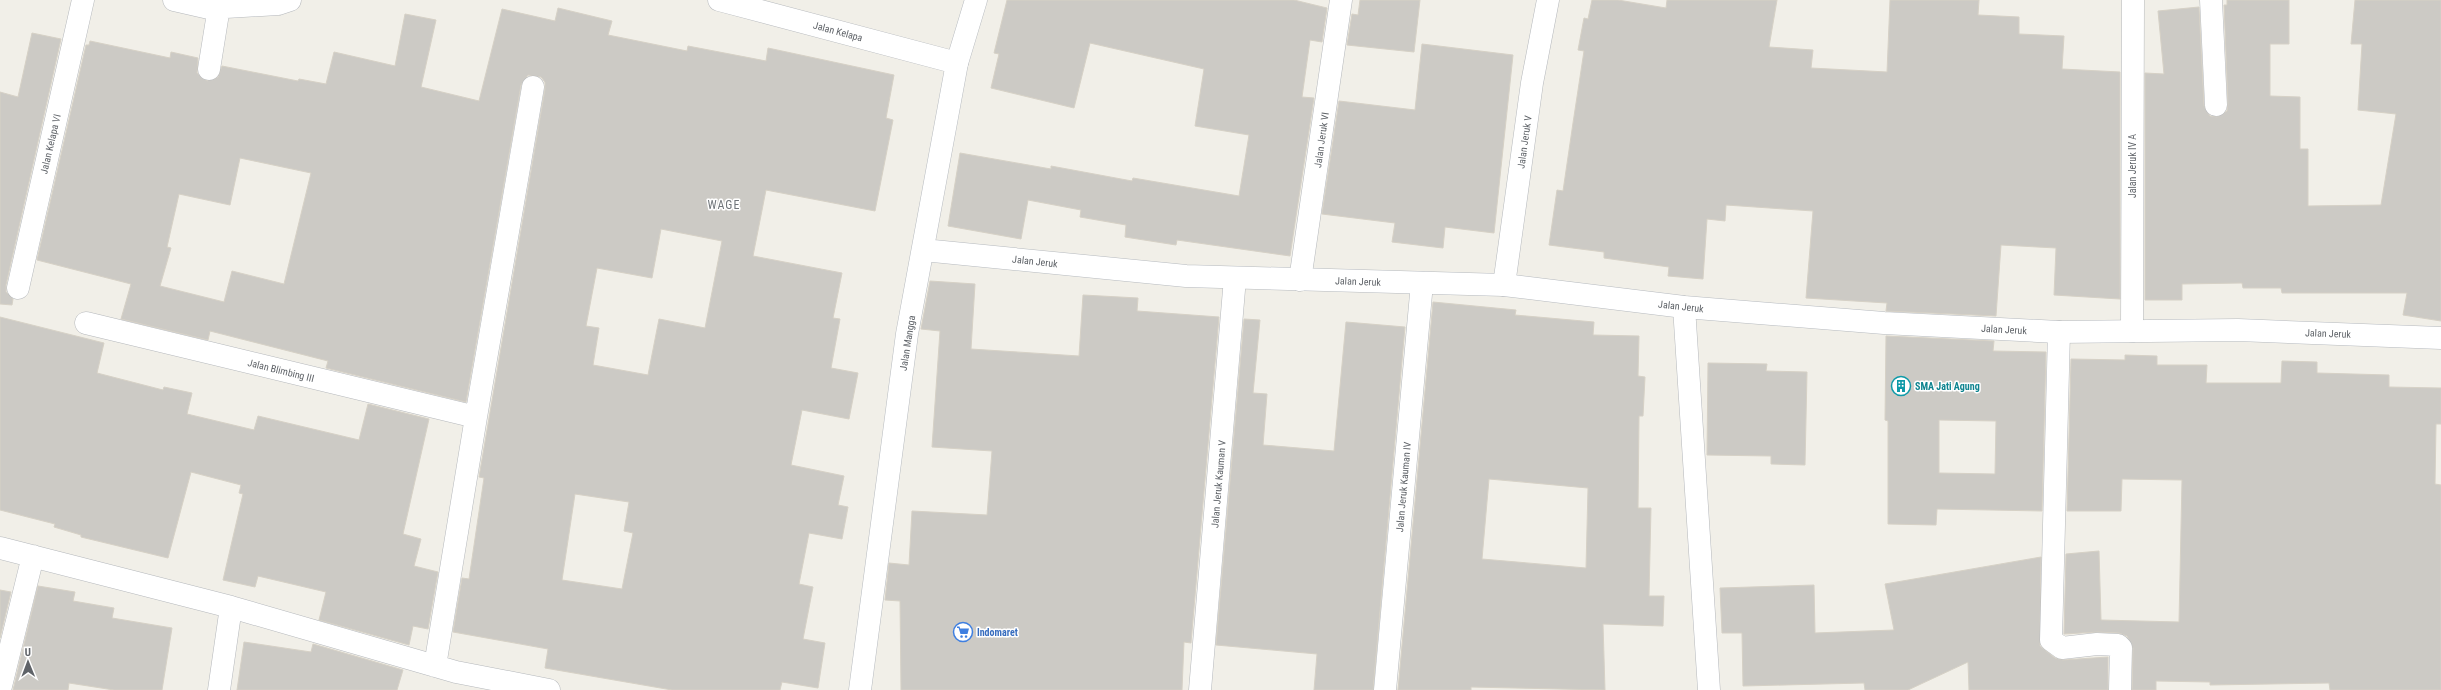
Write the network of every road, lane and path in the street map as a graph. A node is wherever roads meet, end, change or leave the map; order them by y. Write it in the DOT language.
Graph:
graph roads {
  1 [pos="82,0"];
  2 [pos="174,0"];
  3 [pos="290,0"];
  4 [pos="719,0"];
  5 [pos="976,0"];
  6 [pos="1341,0"];
  7 [pos="1548,0"];
  8 [pos="2133,0"];
  9 [pos="2211,0"];
  10 [pos="219,7"];
  11 [pos="957,63"];
  12 [pos="209,70"];
  13 [pos="533,87"];
  14 [pos="2216,105"];
  15 [pos="923,250"];
  16 [pos="1235,278"];
  17 [pos="1300,280"];
  18 [pos="1422,283"];
  19 [pos="1504,284"];
  20 [pos="18,288"];
  21 [pos="1684,307"];
  22 [pos="86,323"];
  23 [pos="2132,331"];
  24 [pos="2059,332"];
  25 [pos="2441,338"];
  26 [pos="476,417"];
  27 [pos="0,548"];
  28 [pos="33,556"];
  29 [pos="231,607"];
  30 [pos="435,666"];
  31 [pos="455,681"];
  32 [pos="0,690"];
  33 [pos="219,690"];
  34 [pos="549,690"];
  35 [pos="860,690"];
  36 [pos="1200,690"];
  37 [pos="1385,690"];
  38 [pos="1709,690"];
  39 [pos="2120,690"];
  1 -- 20 [label="street, Jalan Kelapa VI"];
  2 -- 10 [label="street"];
  3 -- 10 [label="street"];
  4 -- 11 [label="street, Jalan Kelapa"];
  5 -- 11 [label="street, Jalan Mangga"];
  6 -- 17 [label="street, Jalan Jeruk VI"];
  7 -- 19 [label="street, Jalan Jeruk V"];
  8 -- 23 [label="street, Jalan Jeruk IV A"];
  9 -- 14 [label="street"];
  10 -- 12 [label="street"];
  11 -- 15 [label="street, Jalan Mangga"];
  13 -- 26 [label="street"];
  15 -- 16 [label="street, Jalan Jeruk"];
  15 -- 35 [label="street, Jalan Mangga"];
  16 -- 17 [label="street, Jalan Jeruk"];
  16 -- 36 [label="street, Jalan Jeruk Kauman V"];
  17 -- 18 [label="street, Jalan Jeruk"];
  18 -- 19 [label="street, Jalan Jeruk"];
  18 -- 37 [label="street, Jalan Jeruk Kauman IV"];
  19 -- 21 [label="street, Jalan Jeruk"];
  21 -- 24 [label="street, Jalan Jeruk"];
  21 -- 38 [label="street"];
  22 -- 26 [label="street, Jalan Blimbing III"];
  23 -- 24 [label="street, Jalan Jeruk"];
  23 -- 25 [label="street, Jalan Jeruk"];
  24 -- 39 [label="street"];
  26 -- 30 [label="street"];
  27 -- 28 [label="street"];
  28 -- 29 [label="street"];
  28 -- 32 [label="street"];
  29 -- 30 [label="street"];
  29 -- 33 [label="street"];
  30 -- 31 [label="street"];
  31 -- 34 [label="street"];
}
